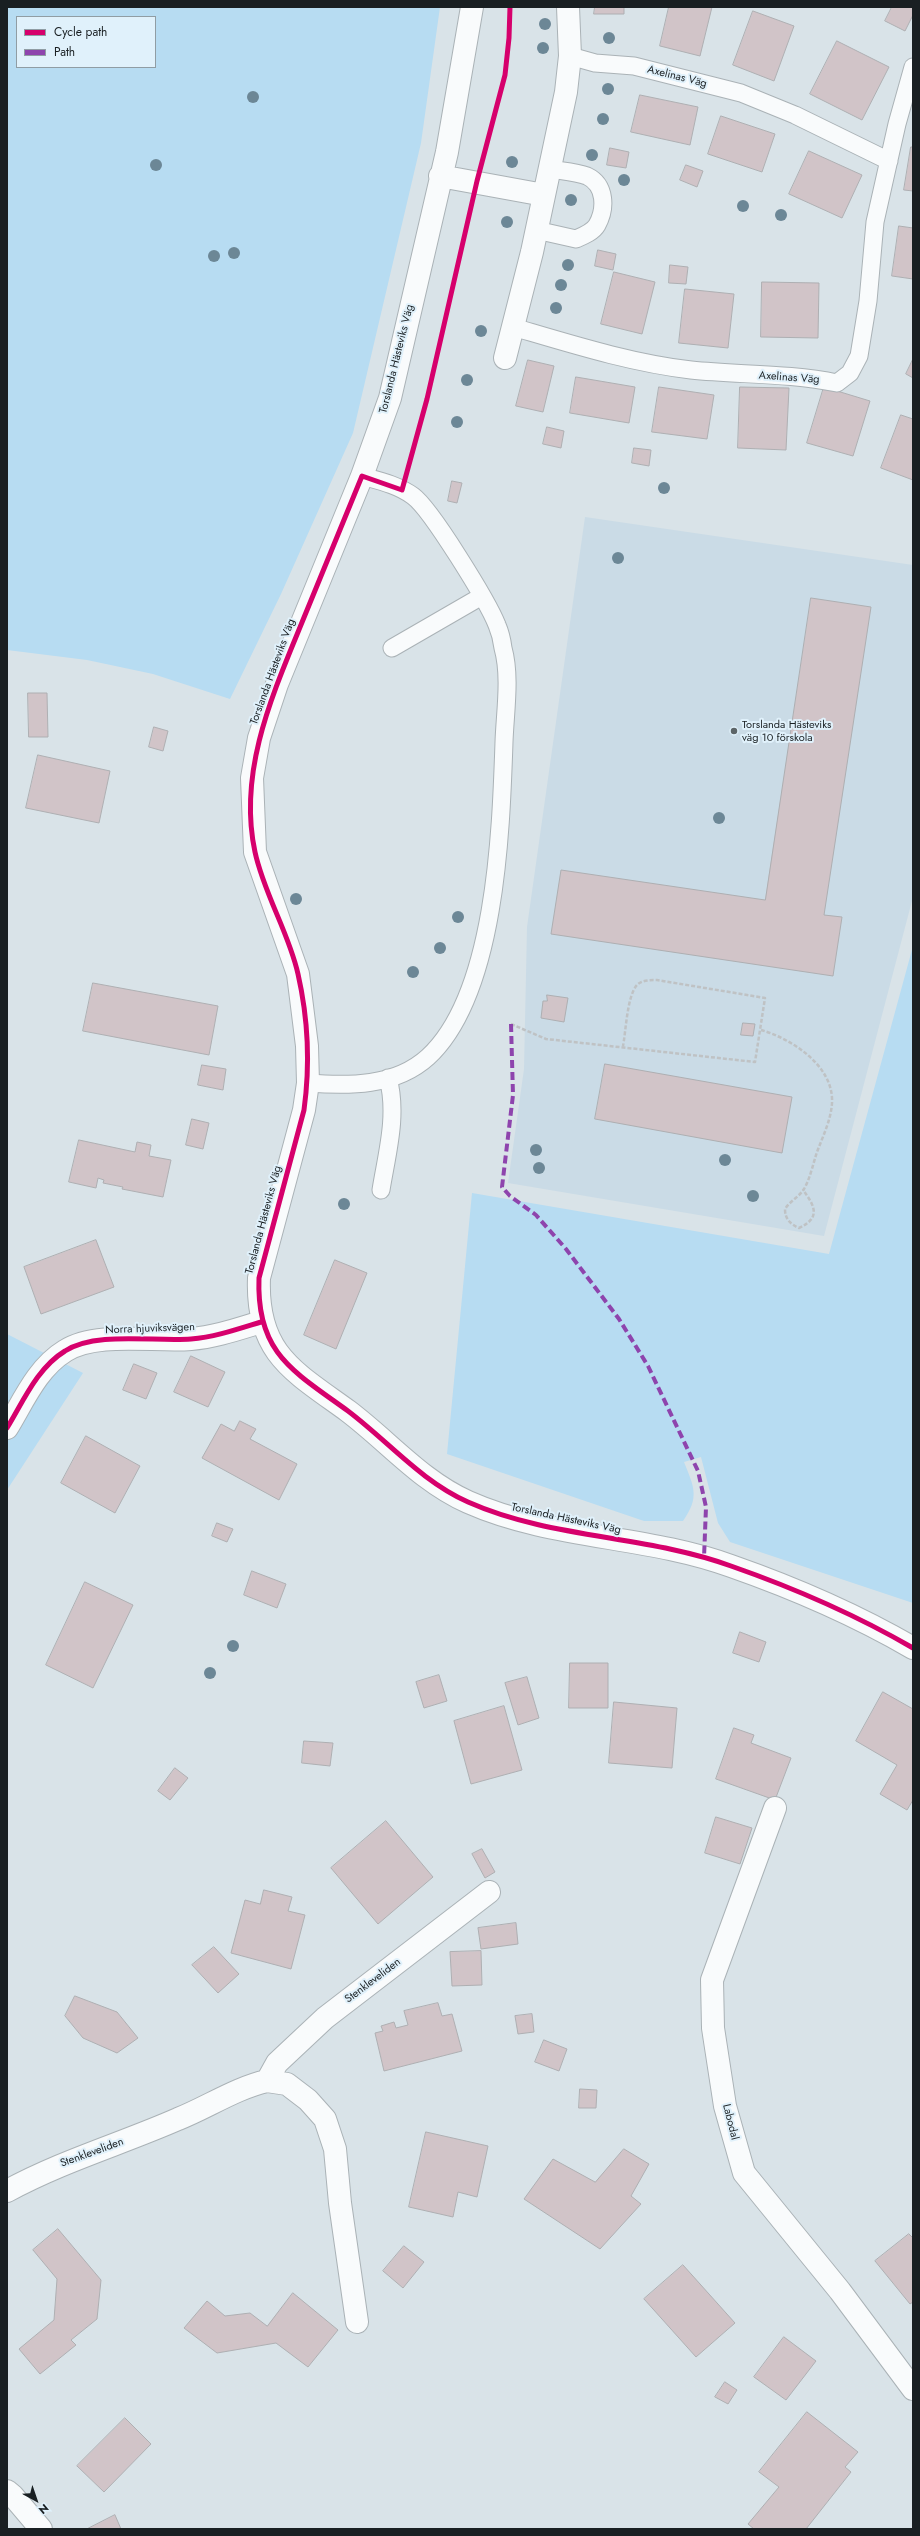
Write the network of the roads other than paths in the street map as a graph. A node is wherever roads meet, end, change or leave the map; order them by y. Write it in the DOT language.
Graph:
graph roads {
  1 [pos="472,7"];
  2 [pos="568,7"];
  3 [pos="570,56"];
  4 [pos="913,67"];
  5 [pos="889,161"];
  6 [pos="550,169"];
  7 [pos="440,176"];
  8 [pos="544,195"];
  9 [pos="536,230"];
  10 [pos="513,327"];
  11 [pos="505,358"];
  12 [pos="362,476"];
  13 [pos="482,596"];
  14 [pos="392,648"];
  15 [pos="388,1078"];
  16 [pos="308,1083"];
  17 [pos="381,1190"];
  18 [pos="262,1322"];
  19 [pos="7,1428"];
  20 [pos="913,1648"];
  21 [pos="775,1808"];
  22 [pos="489,1892"];
  23 [pos="268,2081"];
  24 [pos="7,2191"];
  25 [pos="357,2322"];
  26 [pos="913,2388"];
  27 [pos="7,2492"];
  28 [pos="41,2529"];
  1 -- 7 [label="street, Torslanda Hästeviks Väg"];
  2 -- 3 [label="street"];
  3 -- 5 [label="lane, Axelinas Väg"];
  3 -- 6 [label="street"];
  4 -- 5 [label="lane, Axelinas Väg"];
  5 -- 10 [label="lane, Axelinas Väg"];
  6 -- 8 [label="street"];
  6 -- 9 [label="lane"];
  7 -- 8 [label="street"];
  7 -- 12 [label="street, Torslanda Hästeviks Väg"];
  8 -- 9 [label="street"];
  9 -- 10 [label="street"];
  10 -- 11 [label="street"];
  12 -- 13 [label="lane"];
  12 -- 16 [label="street, Torslanda Hästeviks Väg"];
  13 -- 14 [label="lane"];
  13 -- 15 [label="lane"];
  15 -- 16 [label="lane"];
  15 -- 17 [label="lane"];
  16 -- 18 [label="street, Torslanda Hästeviks Väg"];
  18 -- 19 [label="street, Norra hjuviksvägen"];
  18 -- 20 [label="street, Torslanda Hästeviks Väg"];
  21 -- 26 [label="street, Labodal"];
  22 -- 23 [label="street, Stenkleveliden"];
  23 -- 24 [label="street, Stenkleveliden"];
  23 -- 25 [label="street, Stenkleveliden"];
  27 -- 28 [label="street"];
}
